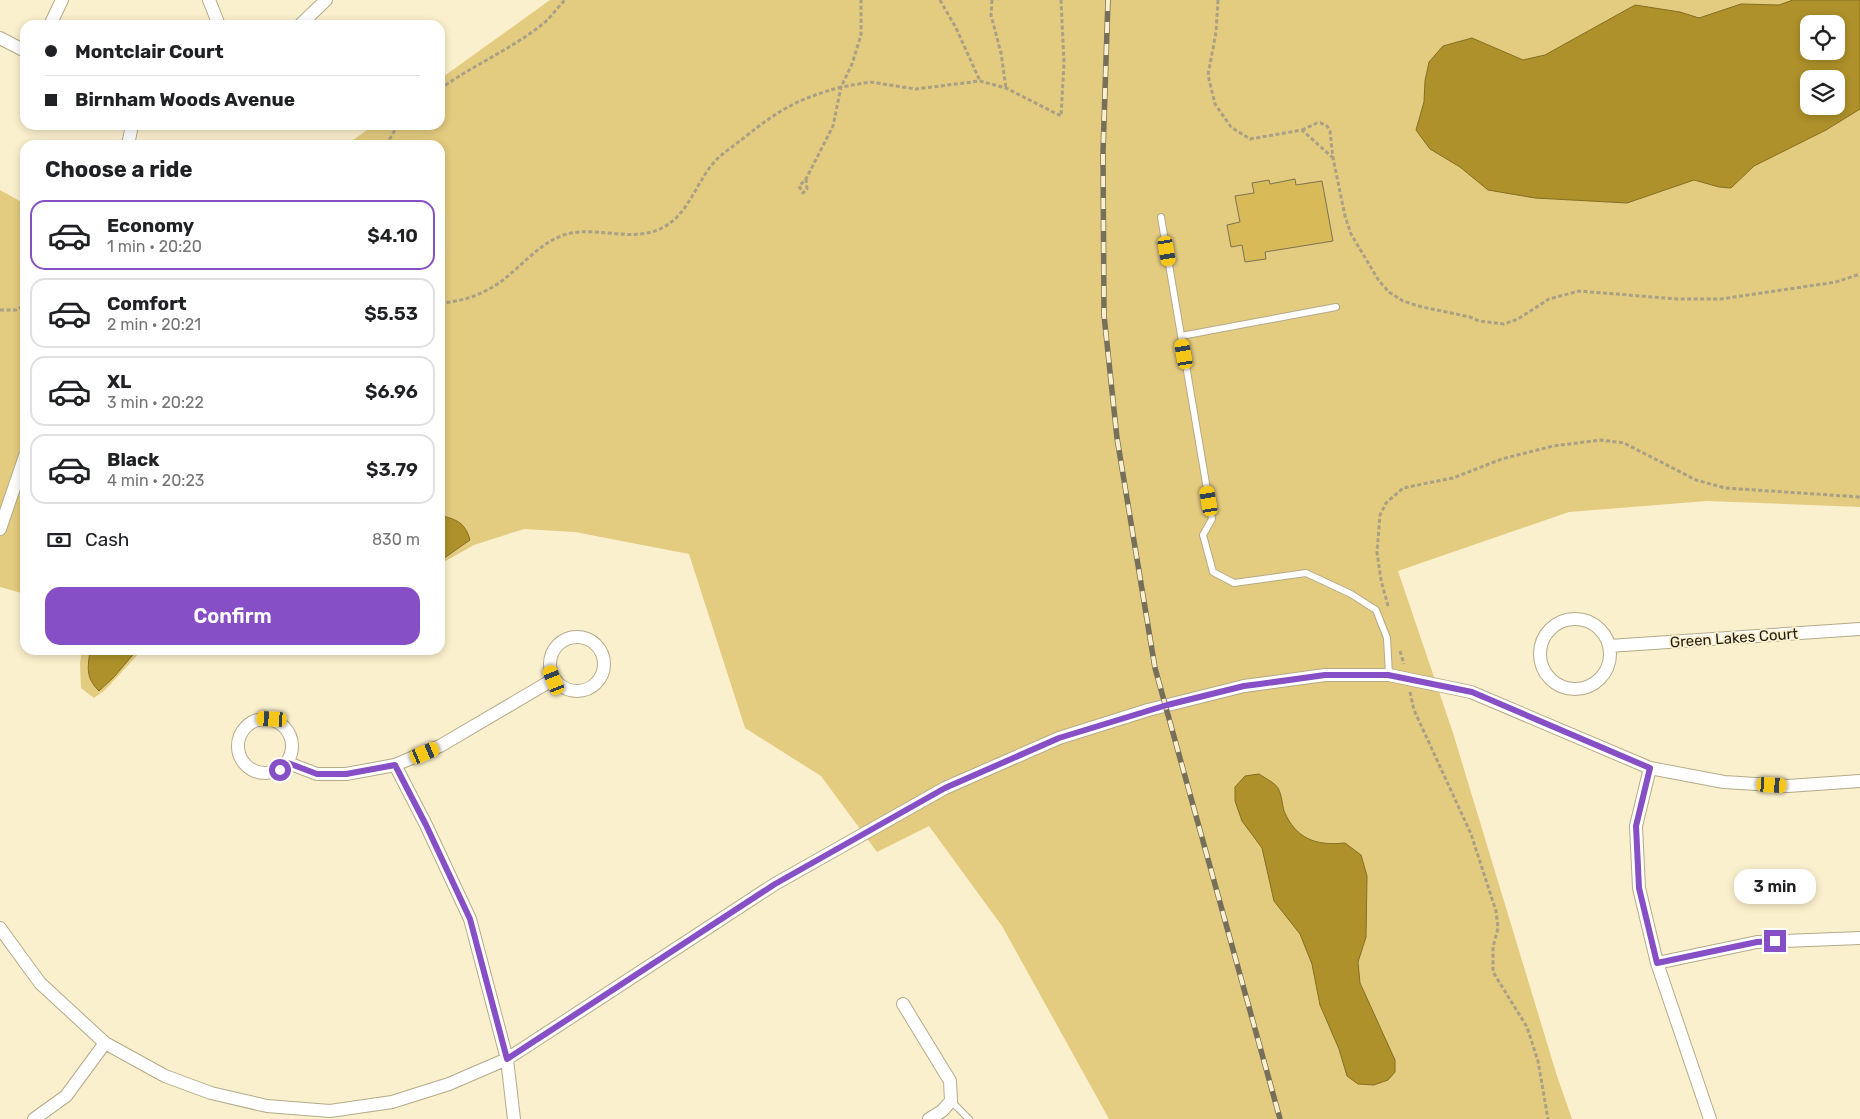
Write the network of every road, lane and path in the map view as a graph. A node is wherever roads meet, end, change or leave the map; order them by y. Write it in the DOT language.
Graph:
graph roads {
  1 [pos="62,0"];
  2 [pos="210,0"];
  3 [pos="326,0"];
  4 [pos="565,0"];
  5 [pos="861,0"];
  6 [pos="940,0"];
  7 [pos="992,0"];
  8 [pos="1061,0"];
  9 [pos="1218,0"];
  10 [pos="52,20"];
  11 [pos="217,20"];
  12 [pos="305,20"];
  13 [pos="0,38"];
  14 [pos="20,48"];
  15 [pos="980,81"];
  16 [pos="445,85"];
  17 [pos="841,87"];
  18 [pos="1006,88"];
  19 [pos="1302,130"];
  20 [pos="1333,158"];
  21 [pos="806,179"];
  22 [pos="1161,217"];
  23 [pos="1860,274"];
  24 [pos="445,303"];
  25 [pos="1336,307"];
  26 [pos="20,308"];
  27 [pos="0,310"];
  28 [pos="1181,336"];
  29 [pos="20,471"];
  30 [pos="1860,497"];
  31 [pos="0,529"];
  32 [pos="1390,614"];
  33 [pos="1860,629"];
  34 [pos="1609,646"];
  35 [pos="1399,648"];
  36 [pos="1388,675"];
  37 [pos="1408,679"];
  38 [pos="554,680"];
  39 [pos="288,763"];
  40 [pos="395,765"];
  41 [pos="1650,768"];
  42 [pos="1860,781"];
  43 [pos="0,928"];
  44 [pos="1860,938"];
  45 [pos="1657,963"];
  46 [pos="903,1004"];
  47 [pos="105,1043"];
  48 [pos="507,1059"];
  49 [pos="951,1101"];
  50 [pos="34,1119"];
  51 [pos="514,1119"];
  52 [pos="929,1119"];
  53 [pos="969,1119"];
  54 [pos="1548,1119"];
  55 [pos="1710,1119"];
  1 -- 10 [label="street"];
  2 -- 11 [label="street"];
  3 -- 12 [label="street"];
  4 -- 16 [label="path"];
  5 -- 17 [label="path"];
  6 -- 15 [label="path"];
  7 -- 18 [label="path"];
  8 -- 18 [label="path"];
  9 -- 19 [label="path"];
  13 -- 14 [label="street"];
  15 -- 17 [label="path"];
  15 -- 18 [label="path"];
  17 -- 21 [label="path"];
  17 -- 24 [label="path"];
  19 -- 20 [label="path"];
  19 -- 20 [label="path"];
  20 -- 23 [label="path"];
  22 -- 28 [label="lane"];
  25 -- 28 [label="lane"];
  26 -- 27 [label="path"];
  28 -- 36 [label="lane"];
  29 -- 31 [label="street"];
  30 -- 32 [label="path"];
  33 -- 34 [label="street, Green Lakes Court"];
  34 -- 34 [label="street"];
  35 -- 37 [label="path"];
  36 -- 37 [label="street"];
  36 -- 48 [label="street"];
  37 -- 41 [label="street"];
  37 -- 54 [label="path"];
  38 -- 38 [label="street"];
  38 -- 40 [label="street"];
  39 -- 39 [label="street"];
  39 -- 40 [label="street"];
  40 -- 48 [label="street"];
  41 -- 42 [label="street"];
  41 -- 45 [label="street"];
  43 -- 47 [label="street"];
  44 -- 45 [label="street"];
  45 -- 55 [label="street"];
  46 -- 49 [label="street"];
  47 -- 48 [label="street"];
  47 -- 50 [label="street"];
  48 -- 51 [label="street"];
  49 -- 52 [label="street"];
  49 -- 53 [label="lane"];
}
